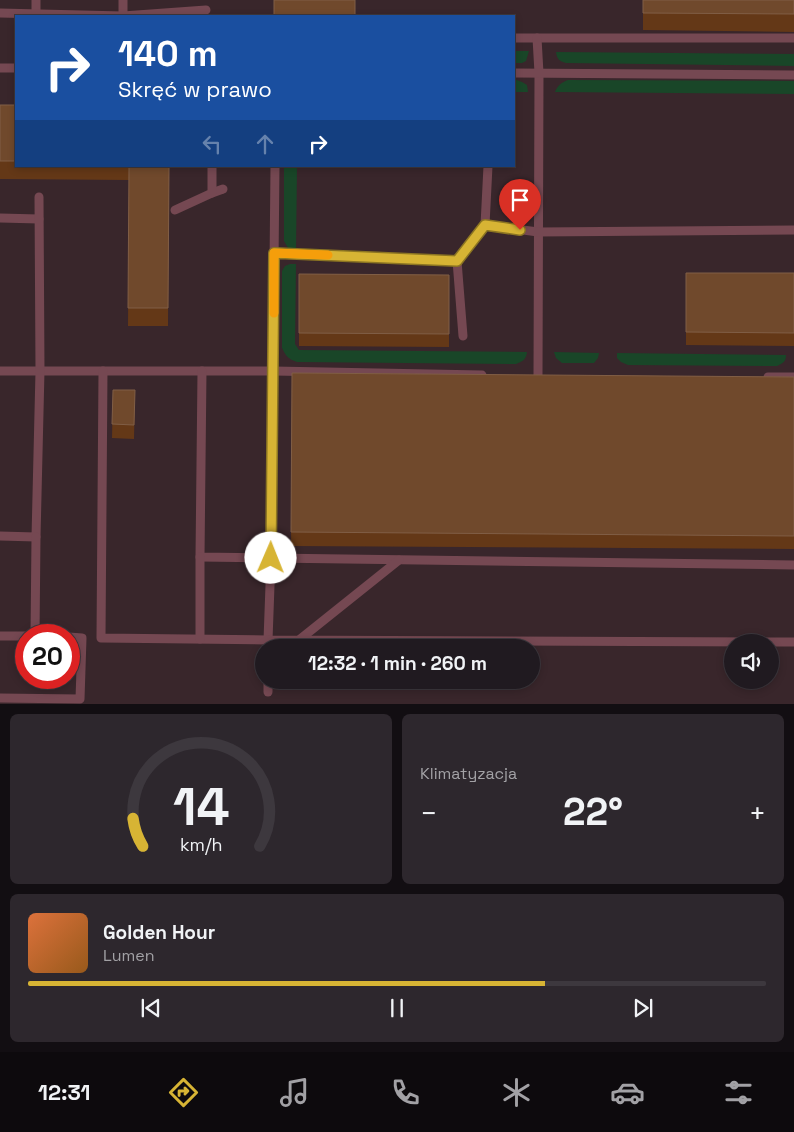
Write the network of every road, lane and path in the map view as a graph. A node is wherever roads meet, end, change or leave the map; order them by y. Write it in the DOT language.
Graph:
graph roads {
  1 [pos="36,0"];
  2 [pos="123,0"];
  3 [pos="206,10"];
  4 [pos="0,13"];
  5 [pos="36,15"];
  6 [pos="123,15"];
  7 [pos="137,15"];
  8 [pos="515,38"];
  9 [pos="537,38"];
  10 [pos="794,38"];
  11 [pos="0,68"];
  12 [pos="15,68"];
  13 [pos="515,72"];
  14 [pos="539,73"];
  15 [pos="794,75"];
  16 [pos="212,167"];
  17 [pos="275,167"];
  18 [pos="488,167"];
  19 [pos="223,189"];
  20 [pos="212,193"];
  21 [pos="39,197"];
  22 [pos="175,210"];
  23 [pos="0,218"];
  24 [pos="39,219"];
  25 [pos="485,225"];
  26 [pos="794,230"];
  27 [pos="538,232"];
  28 [pos="274,253"];
  29 [pos="457,261"];
  30 [pos="463,336"];
  31 [pos="274,370"];
  32 [pos="0,371"];
  33 [pos="40,371"];
  34 [pos="103,371"];
  35 [pos="202,371"];
  36 [pos="489,375"];
  37 [pos="528,376"];
  38 [pos="538,376"];
  39 [pos="548,376"];
  40 [pos="754,377"];
  41 [pos="794,377"];
  42 [pos="0,536"];
  43 [pos="36,537"];
  44 [pos="200,557"];
  45 [pos="271,558"];
  46 [pos="399,560"];
  47 [pos="794,565"];
  48 [pos="35,624"];
  49 [pos="0,636"];
  50 [pos="15,636"];
  51 [pos="80,638"];
  52 [pos="200,639"];
  53 [pos="268,639"];
  54 [pos="300,639"];
  55 [pos="540,641"];
  56 [pos="794,642"];
  57 [pos="255,643"];
  58 [pos="0,698"];
  1 -- 5 [label="lane"];
  2 -- 6 [label="lane"];
  3 -- 7 [label="lane"];
  4 -- 5 [label="lane"];
  8 -- 9 [label="lane"];
  9 -- 10 [label="lane"];
  9 -- 14 [label="lane"];
  11 -- 12 [label="lane"];
  13 -- 14 [label="lane"];
  14 -- 15 [label="lane"];
  14 -- 27 [label="lane"];
  16 -- 20 [label="lane"];
  17 -- 28 [label="lane"];
  18 -- 25 [label="lane"];
  19 -- 20 [label="lane"];
  20 -- 22 [label="lane"];
  21 -- 24 [label="lane"];
  23 -- 24 [label="lane"];
  24 -- 33 [label="lane"];
  25 -- 27 [label="lane"];
  25 -- 29 [label="lane"];
  26 -- 27 [label="lane"];
  27 -- 38 [label="lane"];
  28 -- 29 [label="lane"];
  28 -- 31 [label="lane"];
  29 -- 30 [label="lane"];
  31 -- 35 [label="lane"];
  31 -- 36 [label="lane"];
  31 -- 45 [label="lane"];
  32 -- 33 [label="lane"];
  33 -- 34 [label="lane"];
  33 -- 43 [label="lane"];
  34 -- 35 [label="lane"];
  34 -- 52 [label="lane"];
  35 -- 44 [label="lane"];
  37 -- 38 [label="lane"];
  38 -- 39 [label="lane"];
  40 -- 41 [label="lane"];
  42 -- 43 [label="lane"];
  43 -- 48 [label="lane"];
  44 -- 45 [label="lane"];
  44 -- 52 [label="lane"];
  45 -- 46 [label="lane"];
  45 -- 53 [label="lane"];
  46 -- 47 [label="lane"];
  46 -- 54 [label="lane"];
  49 -- 50 [label="lane"];
  51 -- 58 [label="lane"];
  52 -- 57 [label="lane"];
  55 -- 56 [label="lane"];
}
